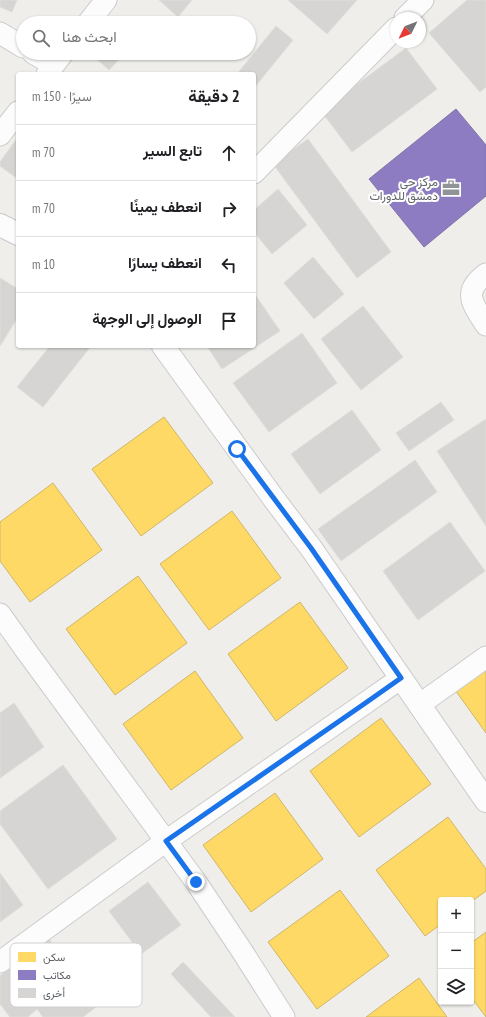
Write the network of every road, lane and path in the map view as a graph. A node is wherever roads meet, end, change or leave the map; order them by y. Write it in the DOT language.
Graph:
graph roads {
  1 [pos="106,0"];
  2 [pos="423,0"];
  3 [pos="411,12"];
  4 [pos="93,16"];
  5 [pos="0,33"];
  6 [pos="390,34"];
  7 [pos="16,43"];
  8 [pos="16,115"];
  9 [pos="0,135"];
  10 [pos="256,171"];
  11 [pos="0,225"];
  12 [pos="16,233"];
  13 [pos="486,274"];
  14 [pos="486,325"];
  15 [pos="164,348"];
  16 [pos="0,614"];
  17 [pos="486,657"];
  18 [pos="401,678"];
  19 [pos="419,705"];
  20 [pos="486,801"];
  21 [pos="166,841"];
  22 [pos="26,943"];
  23 [pos="10,955"];
  24 [pos="0,962"];
  25 [pos="284,1017"];
  1 -- 4 [label="street"];
  2 -- 3 [label="street"];
  5 -- 7 [label="street"];
  6 -- 10 [label="street"];
  8 -- 9 [label="street"];
  11 -- 12 [label="street"];
  13 -- 14 [label="street"];
  15 -- 18 [label="street"];
  16 -- 21 [label="street"];
  17 -- 19 [label="street"];
  18 -- 19 [label="street"];
  18 -- 21 [label="street"];
  19 -- 20 [label="street"];
  21 -- 22 [label="street"];
  21 -- 25 [label="street"];
  23 -- 24 [label="street"];
}
